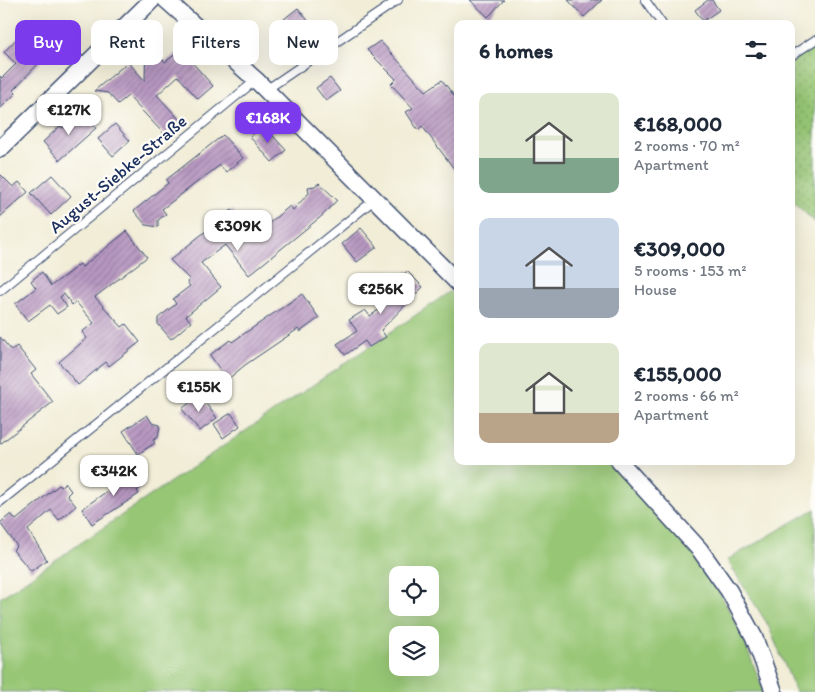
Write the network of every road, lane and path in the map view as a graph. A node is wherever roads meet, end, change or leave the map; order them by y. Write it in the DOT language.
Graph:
graph roads {
  1 [pos="152,0"];
  2 [pos="166,0"];
  3 [pos="398,0"];
  4 [pos="645,0"];
  5 [pos="659,20"];
  6 [pos="815,40"];
  7 [pos="795,53"];
  8 [pos="261,85"];
  9 [pos="0,150"];
  10 [pos="374,200"];
  11 [pos="454,279"];
  12 [pos="0,291"];
  13 [pos="623,465"];
  14 [pos="0,502"];
  15 [pos="774,692"];
  1 -- 9 [label="street"];
  2 -- 8 [label="street"];
  3 -- 8 [label="lane, August-Siebke-Straße"];
  4 -- 5 [label="lane"];
  6 -- 7 [label="lane"];
  8 -- 10 [label="street"];
  8 -- 12 [label="lane, August-Siebke-Straße"];
  10 -- 11 [label="street"];
  10 -- 14 [label="lane"];
  13 -- 15 [label="street"];
}
